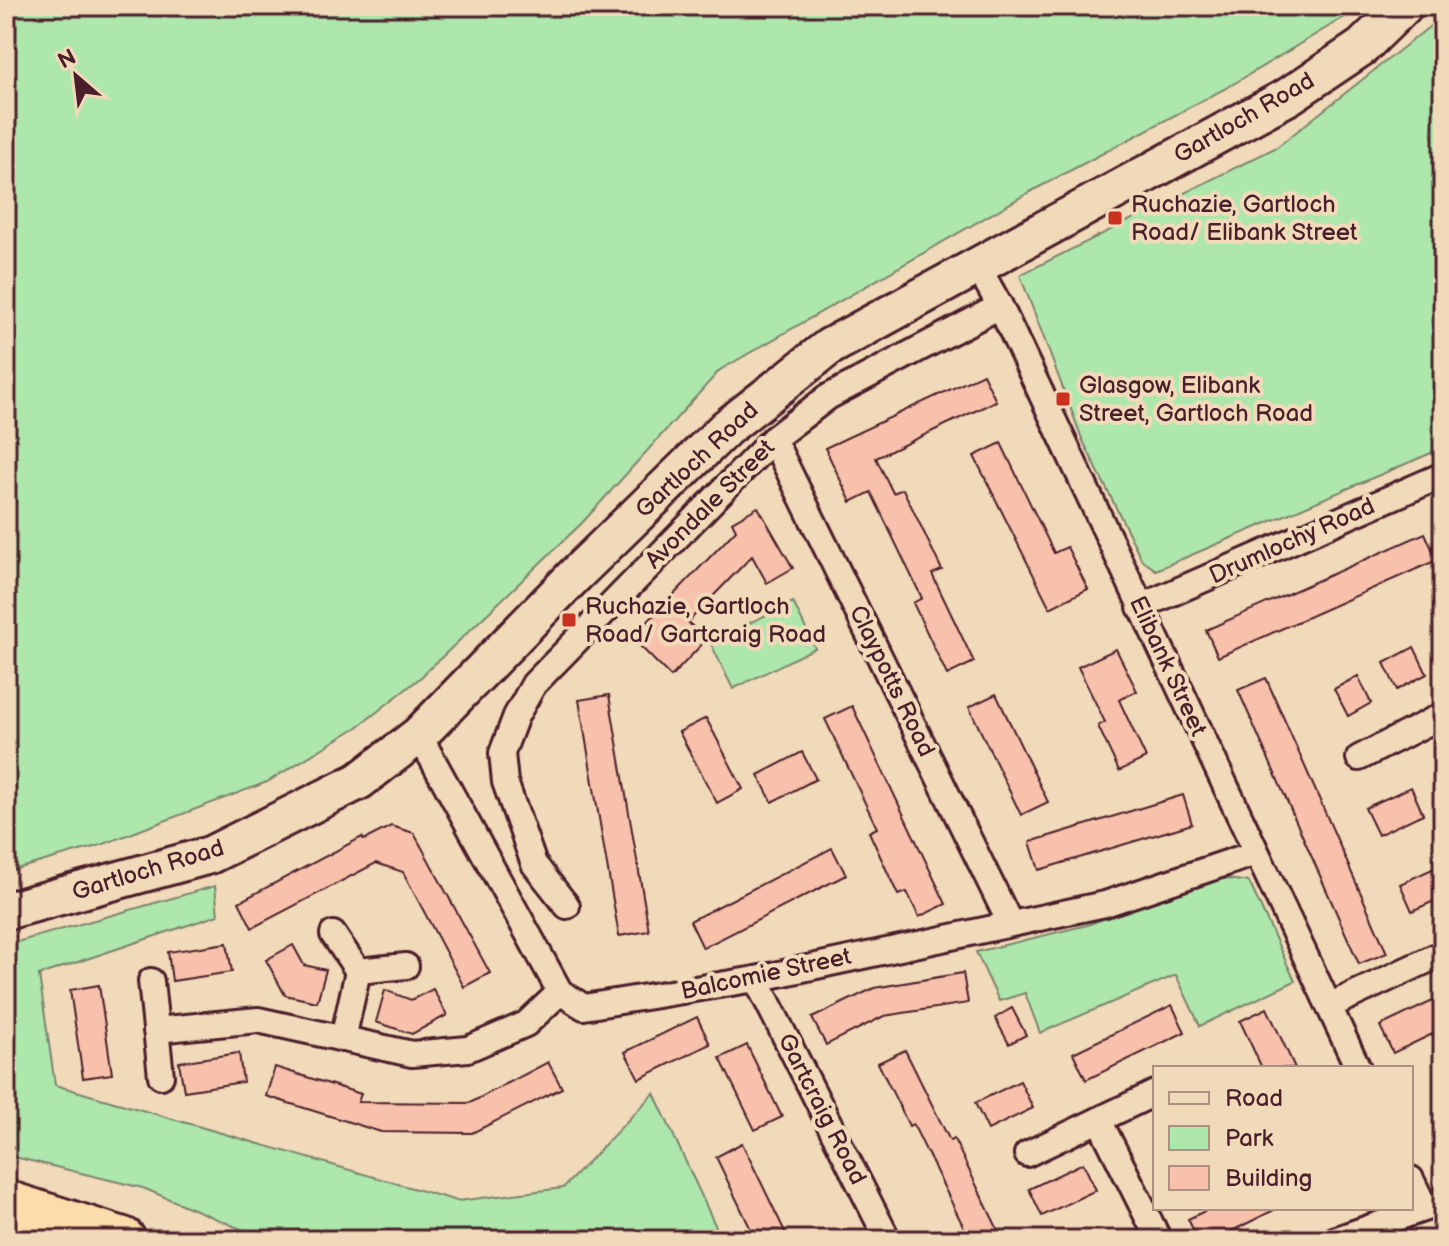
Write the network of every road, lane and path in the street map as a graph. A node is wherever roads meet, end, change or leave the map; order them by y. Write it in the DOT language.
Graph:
graph roads {
  1 [pos="1404,6"];
  2 [pos="977,265"];
  3 [pos="1000,306"];
  4 [pos="773,439"];
  5 [pos="1443,475"];
  6 [pos="1140,607"];
  7 [pos="1443,715"];
  8 [pos="419,735"];
  9 [pos="1359,758"];
  10 [pos="1256,853"];
  11 [pos="534,864"];
  12 [pos="499,880"];
  13 [pos="567,906"];
  14 [pos="6,911"];
  15 [pos="1010,923"];
  16 [pos="333,934"];
  17 [pos="1443,953"];
  18 [pos="406,966"];
  19 [pos="358,971"];
  20 [pos="756,979"];
  21 [pos="151,981"];
  22 [pos="560,992"];
  23 [pos="1329,1006"];
  24 [pos="156,1030"];
  25 [pos="343,1039"];
  26 [pos="1357,1066"];
  27 [pos="161,1076"];
  28 [pos="1153,1094"];
  29 [pos="1099,1120"];
  30 [pos="1027,1154"];
  31 [pos="1413,1181"];
  32 [pos="6,1203"];
  33 [pos="1434,1205"];
  34 [pos="6,1237"];
  35 [pos="18,1240"];
  36 [pos="123,1240"];
  37 [pos="888,1240"];
  38 [pos="1159,1240"];
  39 [pos="1334,1240"];
  1 -- 2 [label="main road, Gartloch Road"];
  2 -- 3 [label="street, Elibank Street"];
  2 -- 8 [label="main road, Gartloch Road"];
  3 -- 4 [label="street, Avondale Street"];
  3 -- 6 [label="street, Elibank Street"];
  4 -- 11 [label="street, Avondale Street"];
  4 -- 15 [label="street, Claypotts Road"];
  5 -- 6 [label="street, Drumlochy Road"];
  6 -- 10 [label="street, Elibank Street"];
  7 -- 9 [label="street"];
  8 -- 12 [label="street"];
  8 -- 14 [label="main road, Gartloch Road"];
  10 -- 15 [label="street, Balcomie Street"];
  10 -- 23 [label="street, Elibank Street"];
  11 -- 12 [label="street"];
  11 -- 13 [label="street, Avondale Street"];
  12 -- 22 [label="street"];
  15 -- 20 [label="street, Balcomie Street"];
  16 -- 19 [label="street"];
  17 -- 23 [label="street"];
  18 -- 19 [label="street"];
  19 -- 25 [label="street"];
  20 -- 22 [label="street, Balcomie Street"];
  20 -- 37 [label="street, Gartcraig Road"];
  21 -- 24 [label="street"];
  22 -- 25 [label="street"];
  23 -- 26 [label="street, Elibank Street"];
  24 -- 25 [label="street"];
  24 -- 27 [label="street"];
  28 -- 29 [label="street"];
  29 -- 30 [label="street"];
  29 -- 38 [label="street"];
  31 -- 33 [label="street"];
  32 -- 36 [label="highway"];
  33 -- 39 [label="street"];
  34 -- 35 [label="highway"];
}
